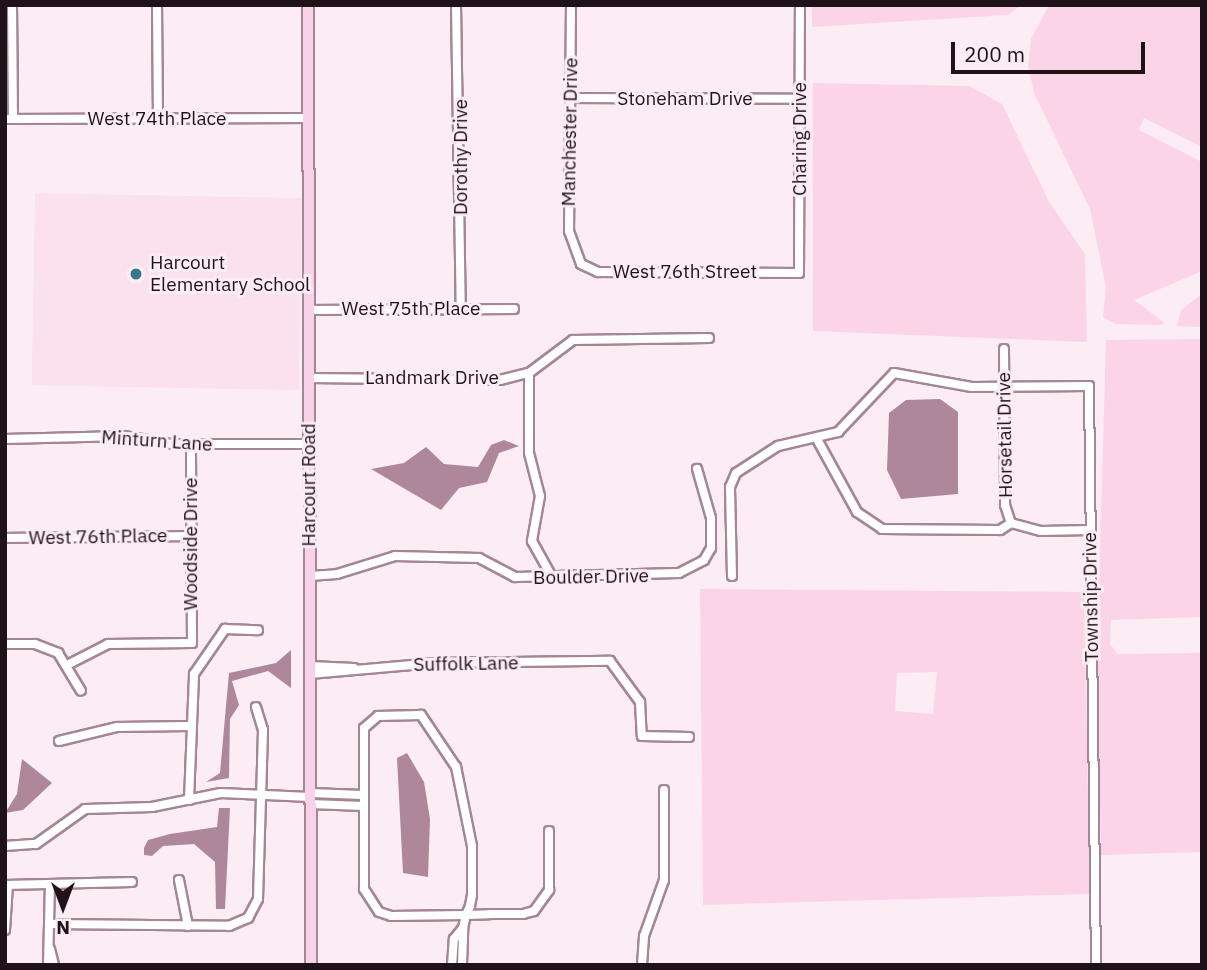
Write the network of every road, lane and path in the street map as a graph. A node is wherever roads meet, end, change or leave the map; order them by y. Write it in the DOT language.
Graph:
graph roads {
  1 [pos="12,5"];
  2 [pos="158,5"];
  3 [pos="308,5"];
  4 [pos="456,5"];
  5 [pos="571,5"];
  6 [pos="800,5"];
  7 [pos="570,98"];
  8 [pos="800,99"];
  9 [pos="309,118"];
  10 [pos="9,119"];
  11 [pos="158,119"];
  12 [pos="577,258"];
  13 [pos="799,273"];
  14 [pos="514,309"];
  15 [pos="309,310"];
  16 [pos="461,310"];
  17 [pos="709,338"];
  18 [pos="1004,349"];
  19 [pos="529,373"];
  20 [pos="309,378"];
  21 [pos="1004,386"];
  22 [pos="5,439"];
  23 [pos="818,441"];
  24 [pos="309,444"];
  25 [pos="191,445"];
  26 [pos="697,469"];
  27 [pos="1011,523"];
  28 [pos="1090,530"];
  29 [pos="191,536"];
  30 [pos="5,538"];
  31 [pos="310,576"];
  32 [pos="732,576"];
  33 [pos="552,577"];
  34 [pos="258,630"];
  35 [pos="5,644"];
  36 [pos="69,664"];
  37 [pos="310,670"];
  38 [pos="81,691"];
  39 [pos="256,707"];
  40 [pos="189,726"];
  41 [pos="689,737"];
  42 [pos="59,741"];
  43 [pos="664,790"];
  44 [pos="261,794"];
  45 [pos="363,795"];
  46 [pos="310,798"];
  47 [pos="189,800"];
  48 [pos="363,806"];
  49 [pos="549,831"];
  50 [pos="5,846"];
  51 [pos="179,880"];
  52 [pos="132,882"];
  53 [pos="50,884"];
  54 [pos="7,885"];
  55 [pos="466,915"];
  56 [pos="50,924"];
  57 [pos="188,926"];
  58 [pos="463,928"];
  59 [pos="5,930"];
  60 [pos="50,949"];
  61 [pos="48,965"];
  62 [pos="54,965"];
  63 [pos="311,965"];
  64 [pos="452,965"];
  65 [pos="462,965"];
  66 [pos="642,965"];
  67 [pos="1096,965"];
  1 -- 10 [label="street"];
  2 -- 11 [label="street"];
  3 -- 9 [label="street, Harcourt Road"];
  4 -- 16 [label="street, Dorothy Drive"];
  5 -- 7 [label="street, Manchester Drive"];
  6 -- 8 [label="street, Charing Drive"];
  7 -- 8 [label="street, Stoneham Drive"];
  7 -- 12 [label="street, Manchester Drive"];
  8 -- 13 [label="street, Charing Drive"];
  9 -- 11 [label="street, West 74th Place"];
  9 -- 15 [label="street, Harcourt Road"];
  10 -- 11 [label="street, West 74th Place"];
  12 -- 13 [label="street, West 76th Street"];
  14 -- 16 [label="street, West 75th Place"];
  15 -- 16 [label="street, West 75th Place"];
  15 -- 20 [label="street, Harcourt Road"];
  17 -- 19 [label="street, Landmark Drive"];
  18 -- 21 [label="street, Horsetail Drive"];
  19 -- 20 [label="street, Landmark Drive"];
  19 -- 33 [label="street"];
  20 -- 24 [label="street, Harcourt Road"];
  21 -- 23 [label="street"];
  21 -- 27 [label="street, Horsetail Drive"];
  21 -- 28 [label="street, Township Drive"];
  22 -- 25 [label="street, Minturn Lane"];
  23 -- 27 [label="street"];
  23 -- 32 [label="street"];
  24 -- 25 [label="street, Minturn Lane"];
  24 -- 31 [label="street, Harcourt Road"];
  25 -- 29 [label="street, Woodside Drive"];
  26 -- 33 [label="street, Boulder Drive"];
  27 -- 28 [label="street, Horsetail Drive"];
  28 -- 67 [label="street, Township Drive"];
  29 -- 30 [label="street, West 76th Place"];
  29 -- 36 [label="street, Woodside Drive"];
  31 -- 33 [label="street, Boulder Drive"];
  31 -- 37 [label="street, Harcourt Road"];
  34 -- 40 [label="street"];
  35 -- 36 [label="street"];
  36 -- 38 [label="street"];
  37 -- 41 [label="street, Suffolk Lane"];
  37 -- 46 [label="street, Harcourt Road"];
  39 -- 44 [label="street"];
  40 -- 42 [label="street"];
  40 -- 47 [label="street"];
  43 -- 66 [label="street"];
  44 -- 46 [label="street"];
  44 -- 47 [label="street"];
  44 -- 57 [label="street"];
  45 -- 46 [label="street"];
  45 -- 48 [label="street"];
  45 -- 55 [label="street"];
  46 -- 48 [label="street"];
  46 -- 63 [label="street, Harcourt Road"];
  47 -- 50 [label="street"];
  48 -- 55 [label="street"];
  49 -- 55 [label="street"];
  51 -- 57 [label="street"];
  52 -- 53 [label="street"];
  53 -- 54 [label="street"];
  53 -- 56 [label="street"];
  54 -- 59 [label="street"];
  55 -- 58 [label="street"];
  56 -- 57 [label="street"];
  56 -- 60 [label="street"];
  58 -- 64 [label="street"];
  58 -- 65 [label="street"];
  60 -- 61 [label="street"];
  60 -- 62 [label="street"];
}
